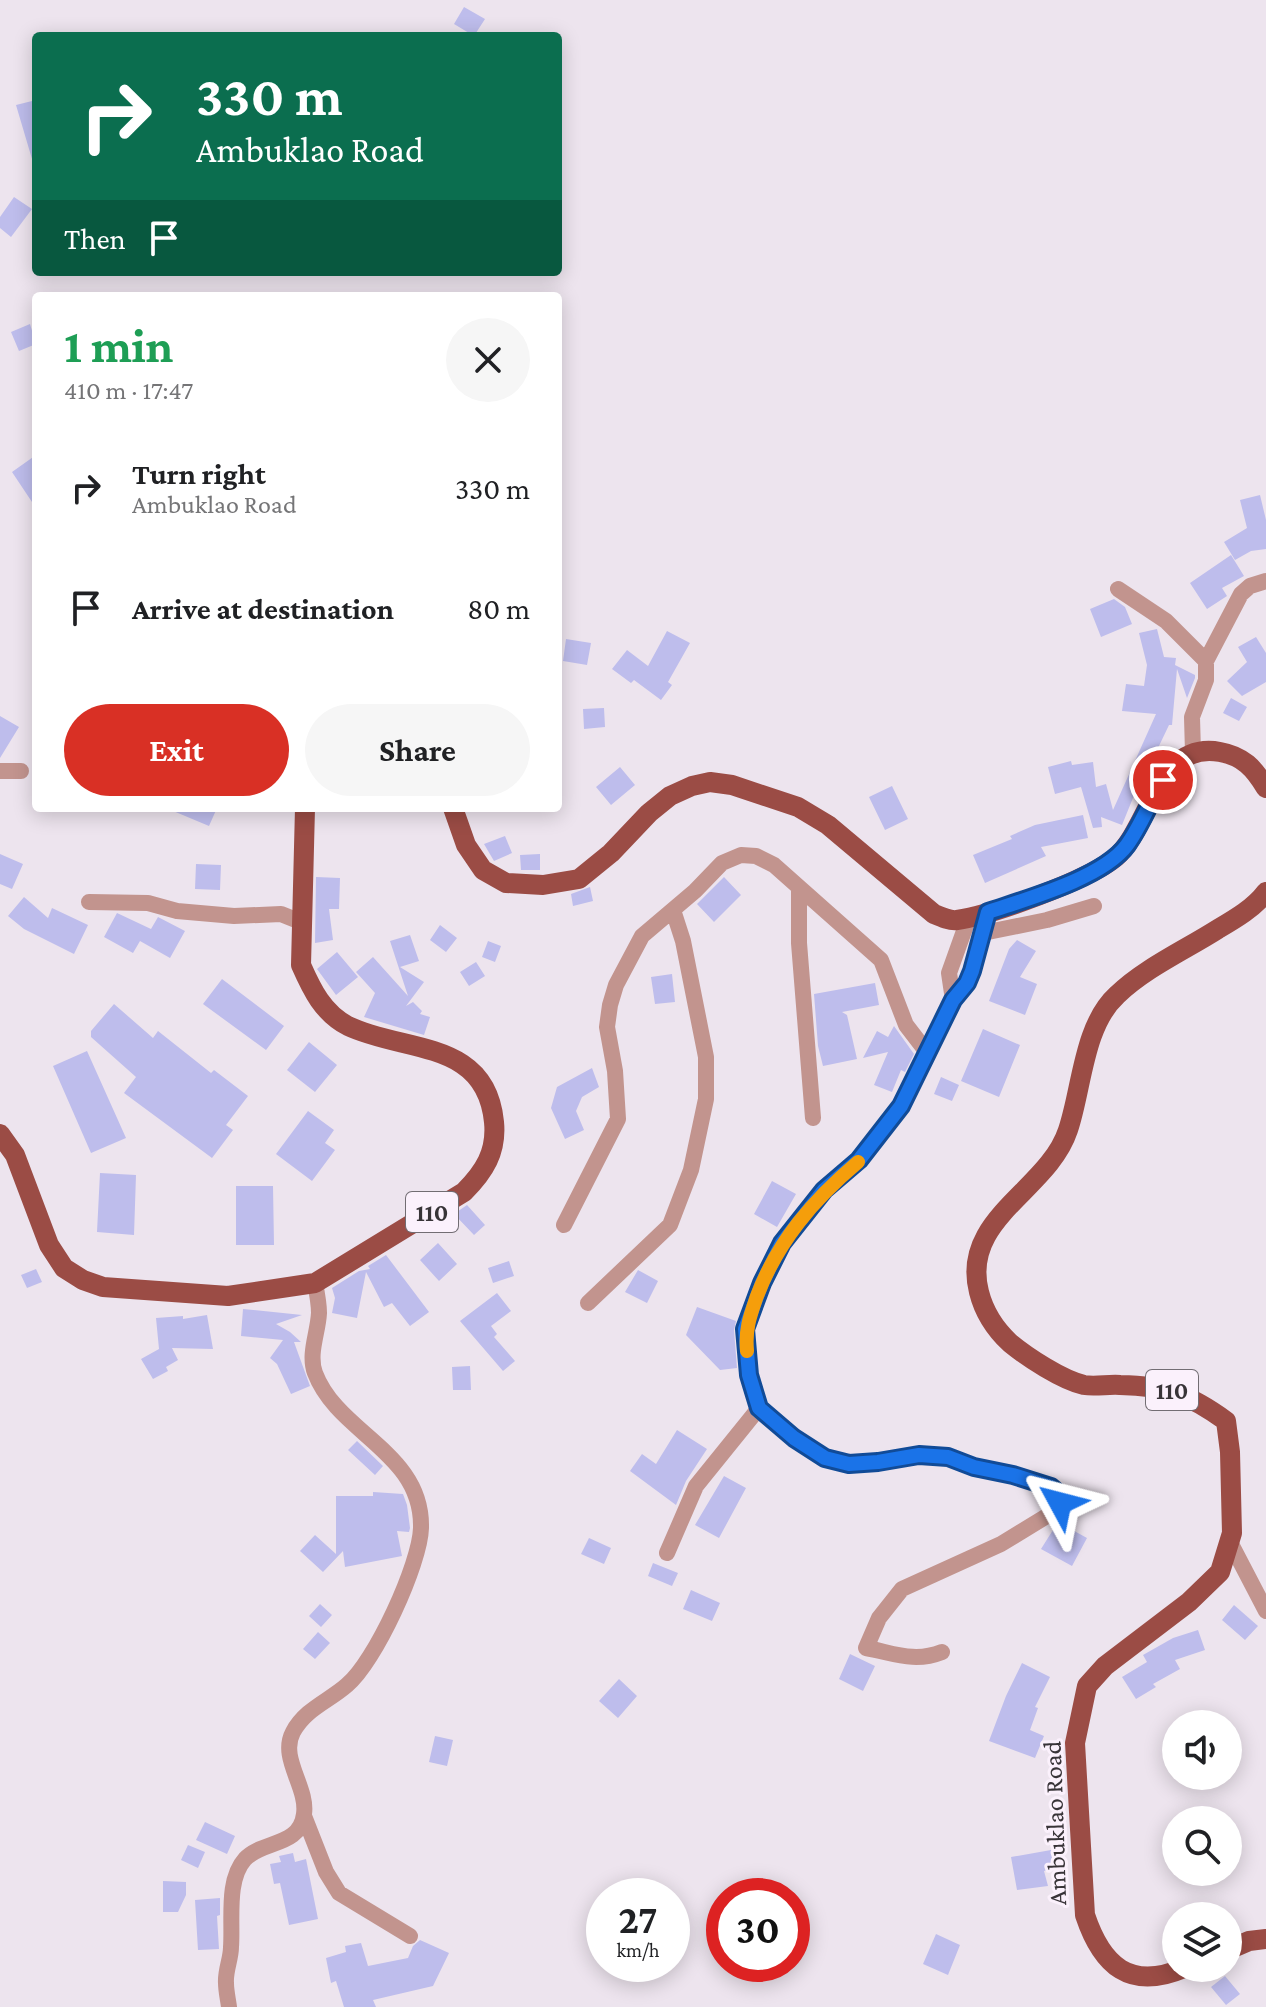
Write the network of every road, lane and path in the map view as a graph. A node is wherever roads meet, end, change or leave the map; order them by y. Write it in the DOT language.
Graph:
graph roads {
  1 [pos="1266,581"];
  2 [pos="1118,589"];
  3 [pos="1206,661"];
  4 [pos="1193,753"];
  5 [pos="0,771"];
  6 [pos="21,771"];
  7 [pos="1266,788"];
  8 [pos="305,812"];
  9 [pos="454,812"];
  10 [pos="799,888"];
  11 [pos="1266,892"];
  12 [pos="89,902"];
  13 [pos="1094,906"];
  14 [pos="673,910"];
  15 [pos="978,914"];
  16 [pos="301,922"];
  17 [pos="983,933"];
  18 [pos="953,1000"];
  19 [pos="926,1051"];
  20 [pos="813,1118"];
  21 [pos="0,1134"];
  22 [pos="564,1225"];
  23 [pos="315,1283"];
  24 [pos="588,1303"];
  25 [pos="759,1408"];
  26 [pos="1230,1542"];
  27 [pos="667,1553"];
  28 [pos="1266,1611"];
  29 [pos="942,1652"];
  30 [pos="304,1816"];
  31 [pos="410,1936"];
  32 [pos="1266,1939"];
  33 [pos="1242,1944"];
  34 [pos="1162,1976"];
  35 [pos="229,2007"];
  1 -- 3 [label="street"];
  2 -- 3 [label="street"];
  3 -- 4 [label="street"];
  4 -- 7 [label="main road"];
  4 -- 15 [label="main road"];
  5 -- 6 [label="street"];
  8 -- 16 [label="main road, 110"];
  9 -- 15 [label="main road"];
  10 -- 14 [label="street"];
  10 -- 19 [label="street"];
  10 -- 20 [label="street"];
  11 -- 26 [label="main road, Ambuklao Road / 110"];
  12 -- 16 [label="street"];
  13 -- 17 [label="street"];
  14 -- 22 [label="street"];
  14 -- 24 [label="street"];
  15 -- 17 [label="street"];
  15 -- 18 [label="street"];
  16 -- 23 [label="main road, 110"];
  17 -- 18 [label="street"];
  18 -- 19 [label="street"];
  19 -- 25 [label="street"];
  21 -- 23 [label="main road, 110"];
  23 -- 30 [label="street"];
  25 -- 27 [label="street"];
  25 -- 29 [label="street"];
  26 -- 28 [label="street"];
  26 -- 34 [label="main road, Ambuklao Road / 110"];
  30 -- 31 [label="street"];
  30 -- 35 [label="street"];
  32 -- 33 [label="main road"];
}
